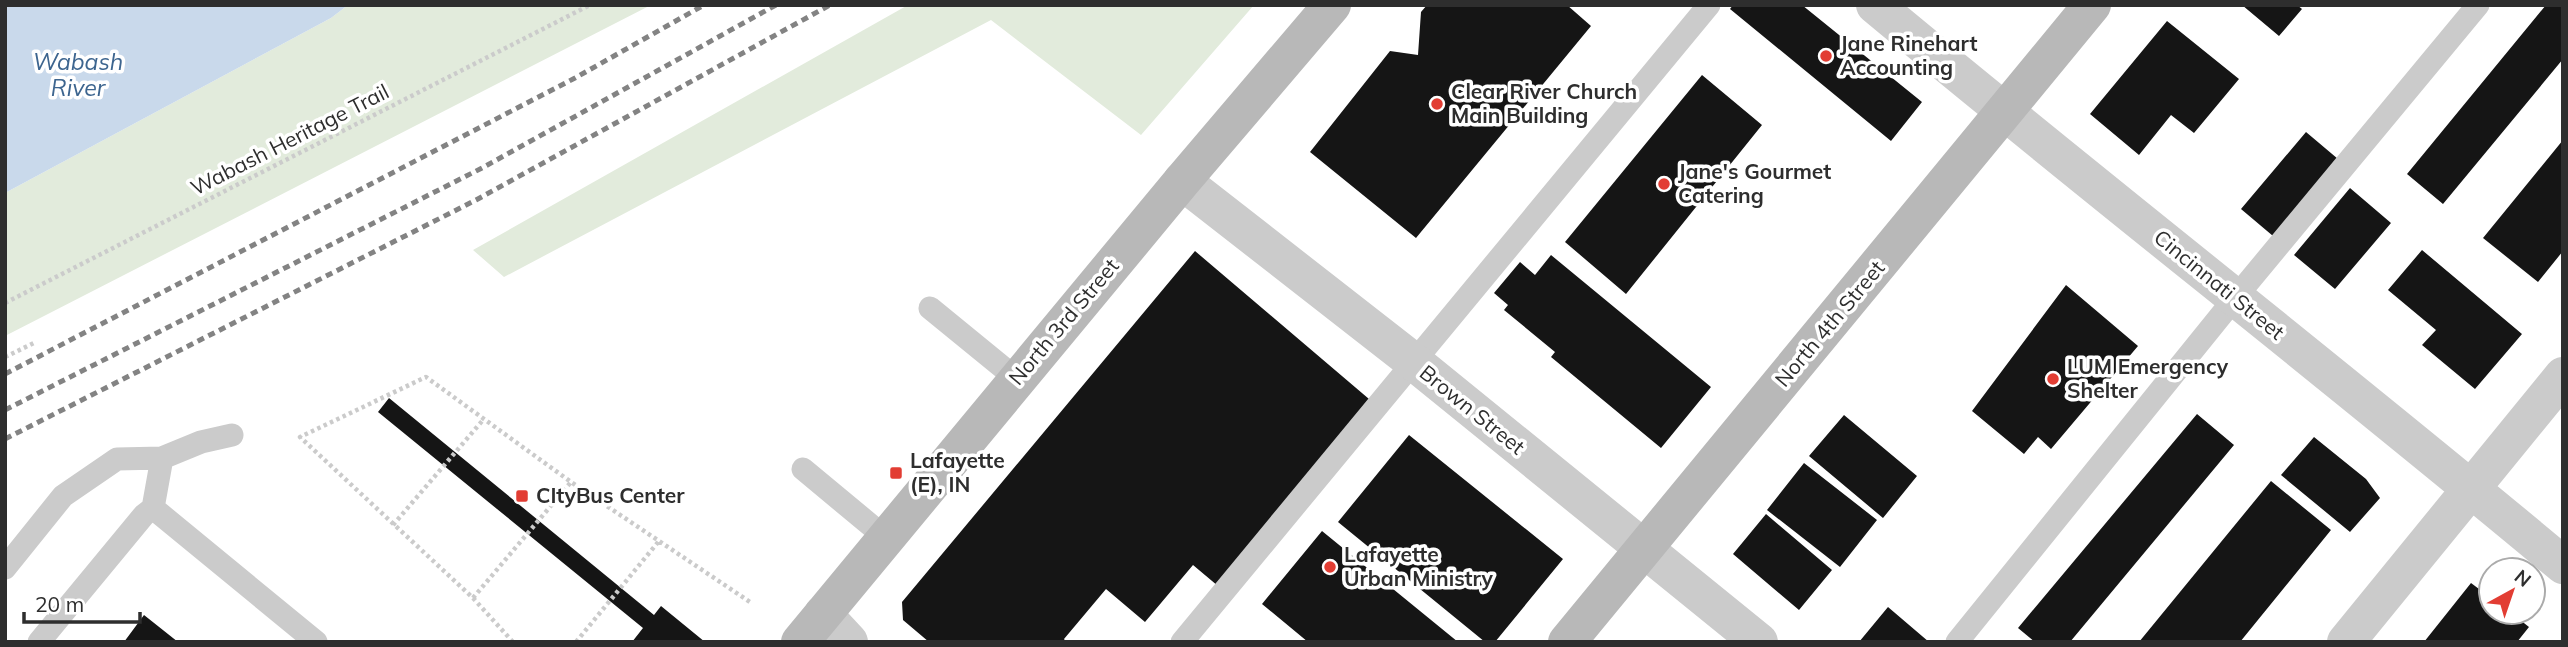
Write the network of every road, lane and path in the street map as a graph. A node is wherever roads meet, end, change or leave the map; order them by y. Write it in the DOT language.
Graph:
graph roads {
  1 [pos="590,5"];
  2 [pos="1332,5"];
  3 [pos="1709,5"];
  4 [pos="1875,5"];
  5 [pos="2092,5"];
  6 [pos="2478,5"];
  7 [pos="2004,113"];
  8 [pos="1182,181"];
  9 [pos="2235,299"];
  10 [pos="5,303"];
  11 [pos="930,308"];
  12 [pos="34,343"];
  13 [pos="5,357"];
  14 [pos="1414,362"];
  15 [pos="2563,376"];
  16 [pos="1017,379"];
  17 [pos="483,420"];
  18 [pos="232,435"];
  19 [pos="162,458"];
  20 [pos="803,469"];
  21 [pos="571,482"];
  22 [pos="2472,489"];
  23 [pos="153,508"];
  24 [pos="393,525"];
  25 [pos="886,538"];
  26 [pos="659,541"];
  27 [pos="1644,550"];
  28 [pos="2563,565"];
  29 [pos="5,568"];
  30 [pos="473,598"];
  31 [pos="750,602"];
  32 [pos="811,628"];
  33 [pos="39,642"];
  34 [pos="316,642"];
  35 [pos="513,642"];
  36 [pos="576,642"];
  37 [pos="849,642"];
  38 [pos="1182,642"];
  39 [pos="1567,642"];
  40 [pos="1759,642"];
  41 [pos="1956,642"];
  42 [pos="2346,642"];
  1 -- 10 [label="path, Wabash Heritage Trail"];
  2 -- 8 [label="street, North 3rd Street"];
  3 -- 14 [label="lane"];
  4 -- 7 [label="street, Cincinnati Street"];
  5 -- 7 [label="street, North 4th Street"];
  6 -- 9 [label="lane"];
  7 -- 9 [label="street, Cincinnati Street"];
  7 -- 27 [label="street, North 4th Street"];
  8 -- 14 [label="street, Brown Street"];
  8 -- 16 [label="street, North 3rd Street"];
  9 -- 22 [label="street, Cincinnati Street"];
  9 -- 41 [label="lane"];
  11 -- 16 [label="lane"];
  12 -- 13 [label="path"];
  14 -- 27 [label="street, Brown Street"];
  14 -- 38 [label="lane"];
  15 -- 22 [label="street"];
  16 -- 25 [label="street, North 3rd Street"];
  17 -- 21 [label="path"];
  17 -- 24 [label="path"];
  17 -- 24 [label="path"];
  18 -- 19 [label="lane"];
  19 -- 23 [label="lane"];
  19 -- 29 [label="lane"];
  20 -- 25 [label="lane"];
  21 -- 26 [label="path"];
  21 -- 30 [label="path"];
  22 -- 28 [label="street, Cincinnati Street"];
  22 -- 42 [label="street"];
  23 -- 33 [label="lane"];
  23 -- 34 [label="lane"];
  24 -- 30 [label="path"];
  25 -- 32 [label="street, North 3rd Street"];
  26 -- 31 [label="path"];
  26 -- 36 [label="path"];
  27 -- 39 [label="street, North 4th Street"];
  27 -- 40 [label="street, Brown Street"];
  30 -- 35 [label="path"];
  32 -- 37 [label="street"];
}
